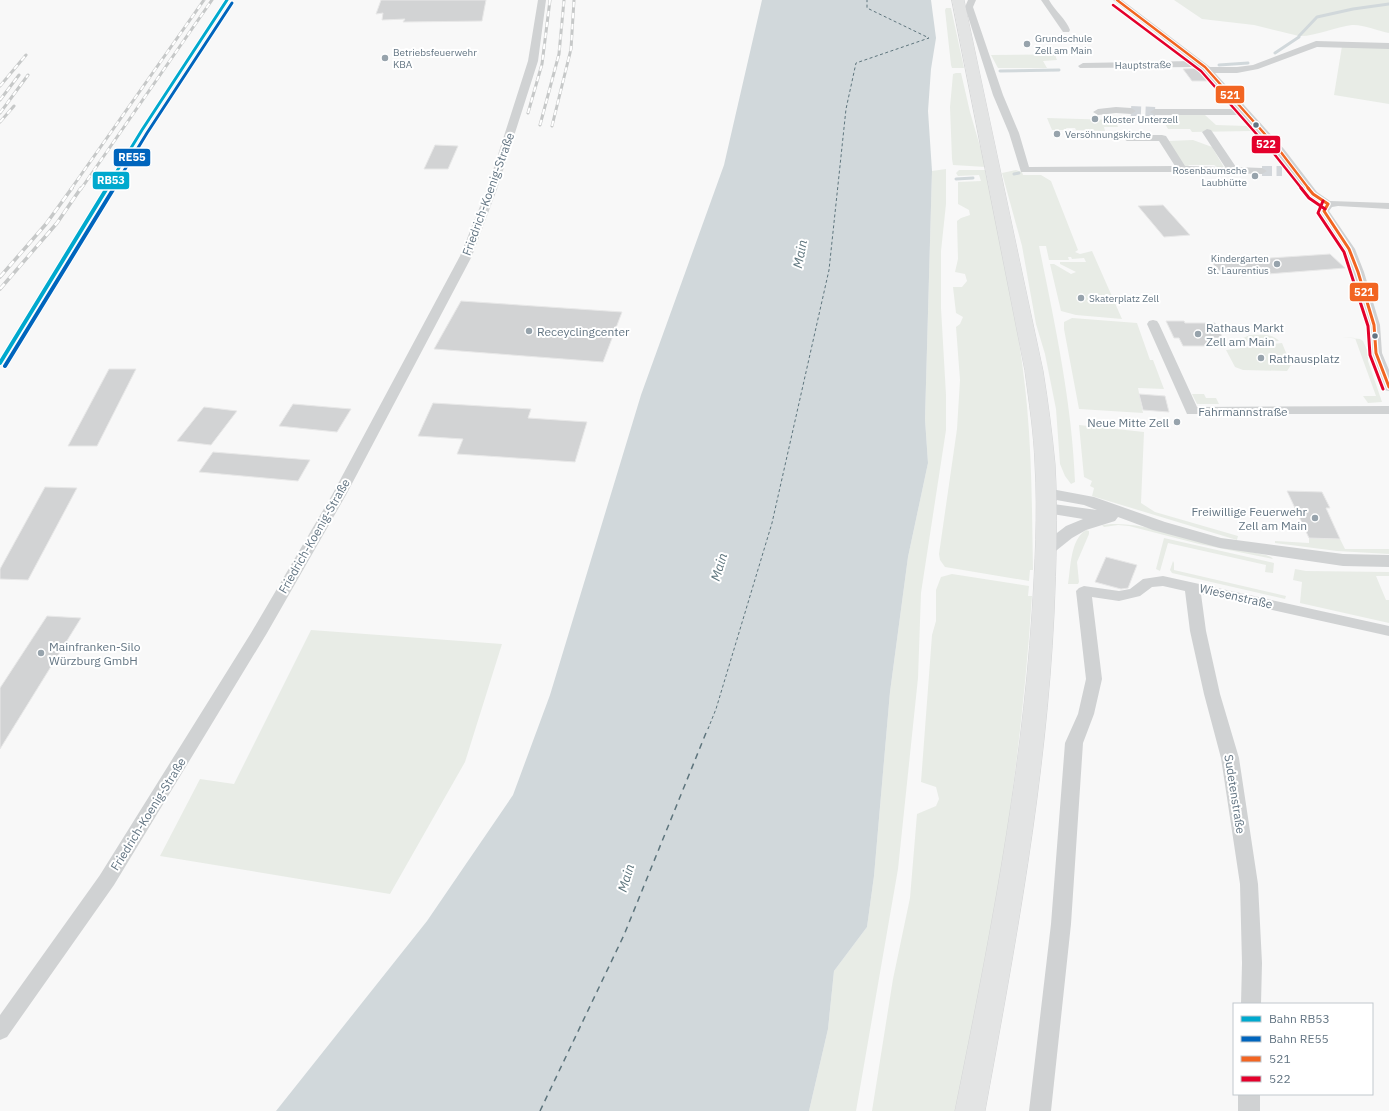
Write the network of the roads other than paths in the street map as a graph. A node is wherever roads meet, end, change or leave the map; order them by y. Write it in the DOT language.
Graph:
graph roads {
  1 [pos="542,0"];
  2 [pos="962,0"];
  3 [pos="1045,0"];
  4 [pos="1116,0"];
  5 [pos="1066,30"];
  6 [pos="1389,46"];
  7 [pos="1083,66"];
  8 [pos="1205,67"];
  9 [pos="1131,111"];
  10 [pos="1098,112"];
  11 [pos="1155,112"];
  12 [pos="1244,112"];
  13 [pos="1207,132"];
  14 [pos="1127,138"];
  15 [pos="1182,170"];
  16 [pos="1233,171"];
  17 [pos="1262,171"];
  18 [pos="1282,171"];
  19 [pos="1295,171"];
  20 [pos="1328,204"];
  21 [pos="1389,206"];
  22 [pos="1153,324"];
  23 [pos="1383,354"];
  24 [pos="1389,387"];
  25 [pos="1389,410"];
  26 [pos="1046,500"];
  27 [pos="1114,518"];
  28 [pos="1159,526"];
  29 [pos="1046,550"];
  30 [pos="1389,561"];
  31 [pos="1192,587"];
  32 [pos="1389,631"];
  33 [pos="1251,1003"];
  34 [pos="0,1031"];
  35 [pos="1249,1095"];
  36 [pos="970,1111"];
  37 [pos="1040,1111"];
  38 [pos="1249,1111"];
  1 -- 34 [label="street, Friedrich-Koenig-Straße"];
  2 -- 15 [label="street"];
  2 -- 26 [label="main road"];
  3 -- 5 [label="street"];
  4 -- 8 [label="street, Hauptstraße"];
  6 -- 8 [label="street"];
  7 -- 8 [label="street, Hauptstraße"];
  8 -- 12 [label="street, Hauptstraße"];
  9 -- 10 [label="street"];
  11 -- 12 [label="street"];
  12 -- 19 [label="street, Hauptstraße"];
  13 -- 16 [label="street"];
  14 -- 15 [label="street"];
  15 -- 16 [label="street"];
  16 -- 17 [label="street"];
  18 -- 19 [label="street"];
  19 -- 20 [label="street, Hauptstraße"];
  20 -- 21 [label="street"];
  20 -- 23 [label="street"];
  22 -- 25 [label="street, Fahrmannstraße"];
  23 -- 24 [label="street"];
  26 -- 27 [label="street"];
  26 -- 28 [label="street"];
  26 -- 29 [label="main road"];
  27 -- 28 [label="street"];
  27 -- 29 [label="street"];
  28 -- 30 [label="street"];
  29 -- 36 [label="main road"];
  31 -- 32 [label="street, Wiesenstraße"];
  31 -- 33 [label="street, Sudetenstraße"];
  31 -- 37 [label="street, Wiesenstraße"];
  35 -- 38 [label="street"];
}
